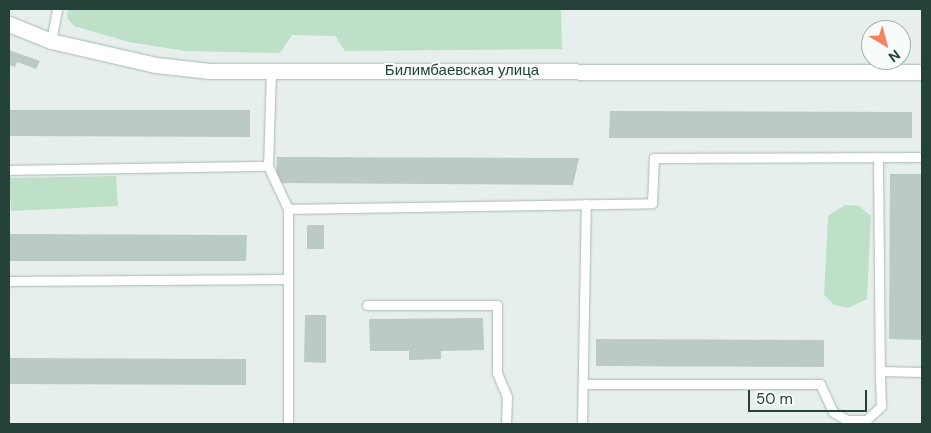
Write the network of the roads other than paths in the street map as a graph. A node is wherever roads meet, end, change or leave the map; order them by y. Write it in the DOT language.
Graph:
graph roads {
  1 [pos="57,9"];
  2 [pos="9,24"];
  3 [pos="52,41"];
  4 [pos="271,71"];
  5 [pos="922,72"];
  6 [pos="922,157"];
  7 [pos="878,158"];
  8 [pos="268,166"];
  9 [pos="9,170"];
  10 [pos="586,204"];
  11 [pos="288,209"];
  12 [pos="288,279"];
  13 [pos="9,281"];
  14 [pos="367,305"];
  15 [pos="880,371"];
  16 [pos="922,372"];
  17 [pos="584,384"];
  18 [pos="863,422"];
  19 [pos="288,424"];
  20 [pos="506,424"];
  21 [pos="582,424"];
  1 -- 3 [label="lane"];
  2 -- 3 [label="main road, Билимбаевская улица"];
  3 -- 4 [label="main road, Билимбаевская улица"];
  4 -- 5 [label="main road, Билимбаевская улица"];
  4 -- 8 [label="lane"];
  6 -- 7 [label="lane"];
  7 -- 10 [label="lane"];
  7 -- 15 [label="lane"];
  8 -- 9 [label="lane"];
  8 -- 11 [label="lane"];
  10 -- 11 [label="lane"];
  10 -- 17 [label="lane"];
  11 -- 12 [label="lane"];
  12 -- 13 [label="lane"];
  12 -- 19 [label="lane"];
  14 -- 20 [label="lane"];
  15 -- 16 [label="lane"];
  15 -- 18 [label="lane"];
  17 -- 18 [label="lane"];
  17 -- 21 [label="lane"];
}
